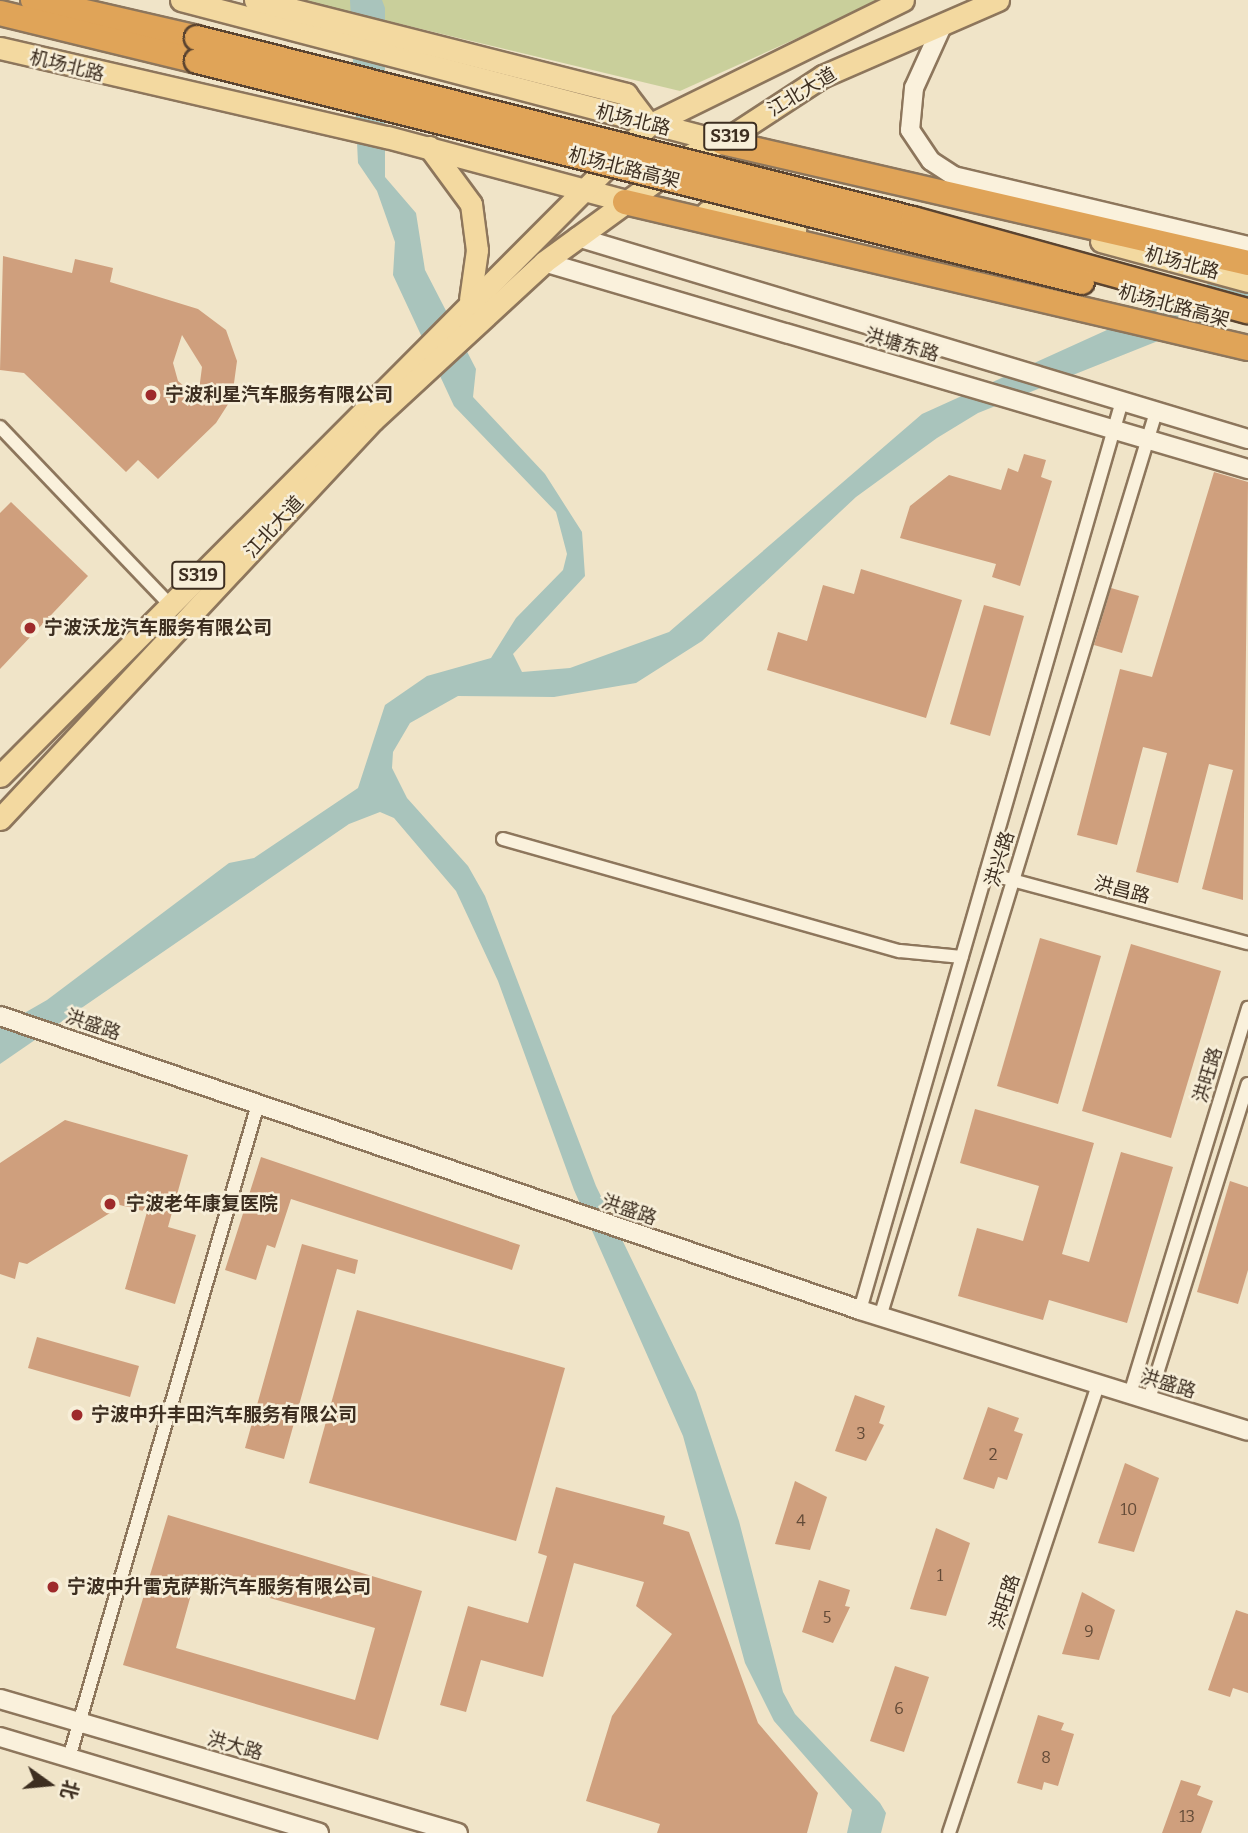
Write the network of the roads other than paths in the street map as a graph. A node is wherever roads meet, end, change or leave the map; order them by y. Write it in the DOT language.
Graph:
graph roads {
  1 [pos="33,0"];
  2 [pos="181,0"];
  3 [pos="255,0"];
  4 [pos="903,0"];
  5 [pos="998,0"];
  6 [pos="0,13"];
  7 [pos="943,24"];
  8 [pos="314,25"];
  9 [pos="0,48"];
  10 [pos="197,49"];
  11 [pos="649,125"];
  12 [pos="722,142"];
  13 [pos="429,147"];
  14 [pos="584,187"];
  15 [pos="625,202"];
  16 [pos="577,237"];
  17 [pos="1248,246"];
  18 [pos="544,262"];
  19 [pos="1248,263"];
  20 [pos="1248,281"];
  21 [pos="470,300"];
  22 [pos="1248,311"];
  23 [pos="1248,326"];
  24 [pos="1248,347"];
  25 [pos="400,382"];
  26 [pos="1122,401"];
  27 [pos="1156,412"];
  28 [pos="0,427"];
  29 [pos="1114,430"];
  30 [pos="1147,439"];
  31 [pos="1248,439"];
  32 [pos="1248,469"];
  33 [pos="169,604"];
  34 [pos="0,776"];
  35 [pos="0,819"];
  36 [pos="503,839"];
  37 [pos="986,873"];
  38 [pos="1014,880"];
  39 [pos="1248,943"];
  40 [pos="962,957"];
  41 [pos="1248,1008"];
  42 [pos="0,1016"];
  43 [pos="1248,1084"];
  44 [pos="258,1104"];
  45 [pos="860,1310"];
  46 [pos="880,1317"];
  47 [pos="1098,1384"];
  48 [pos="1130,1394"];
  49 [pos="1149,1399"];
  50 [pos="1248,1431"];
  51 [pos="0,1699"];
  52 [pos="79,1722"];
  53 [pos="0,1737"];
  54 [pos="69,1758"];
  55 [pos="319,1833"];
  56 [pos="458,1833"];
  57 [pos="949,1833"];
  1 -- 10 [label="highway, 机场北路高架"];
  2 -- 8 [label="main road, 机场北路"];
  3 -- 8 [label="main road"];
  4 -- 11 [label="main road, 江北大道 / S319"];
  5 -- 7 [label="main road, 江北大道 / S319"];
  6 -- 10 [label="highway, 机场北路高架"];
  7 -- 12 [label="main road, 江北大道 / S319"];
  7 -- 17 [label="main road"];
  8 -- 11 [label="main road, 机场北路"];
  8 -- 11 [label="main road"];
  9 -- 13 [label="main road, 机场北路"];
  10 -- 22 [label="highway, 机场北路高架, bridge"];
  10 -- 23 [label="highway, 机场北路高架, bridge"];
  11 -- 12 [label="main road, 机场北路"];
  11 -- 14 [label="main road, 江北大道 / S319"];
  12 -- 15 [label="main road, 江北大道 / S319"];
  12 -- 19 [label="highway"];
  12 -- 20 [label="main road, 机场北路"];
  13 -- 14 [label="main road, 机场北路"];
  13 -- 21 [label="main road"];
  14 -- 15 [label="main road, 机场北路"];
  14 -- 21 [label="main road, 江北大道 / S319"];
  15 -- 16 [label="main road, 江北大道 / S319"];
  15 -- 24 [label="highway"];
  15 -- 24 [label="main road"];
  16 -- 18 [label="main road, 江北大道 / S319"];
  16 -- 26 [label="main road, 洪塘东路"];
  18 -- 25 [label="main road, 江北大道 / S319"];
  18 -- 29 [label="main road, 洪塘东路"];
  21 -- 25 [label="main road, 江北大道"];
  25 -- 33 [label="main road, 江北大道 / S319"];
  25 -- 35 [label="main road, 江北大道 / S319"];
  26 -- 27 [label="main road, 洪塘东路"];
  26 -- 29 [label="street, 洪兴路"];
  27 -- 30 [label="street, 洪兴路"];
  27 -- 31 [label="main road, 洪塘东路"];
  28 -- 33 [label="street"];
  29 -- 30 [label="main road, 洪塘东路"];
  29 -- 37 [label="street, 洪兴路"];
  30 -- 32 [label="main road, 洪塘东路"];
  30 -- 38 [label="street, 洪兴路"];
  33 -- 34 [label="main road, 江北大道 / S319"];
  36 -- 40 [label="street"];
  37 -- 38 [label="street, 洪昌路"];
  37 -- 40 [label="street, 洪兴路"];
  38 -- 39 [label="street, 洪昌路"];
  38 -- 46 [label="street, 洪兴路"];
  40 -- 45 [label="street, 洪兴路"];
  41 -- 48 [label="street, 洪旺路"];
  42 -- 44 [label="main road, 洪盛路"];
  43 -- 49 [label="street"];
  44 -- 45 [label="main road, 洪盛路"];
  44 -- 52 [label="street"];
  45 -- 46 [label="main road, 洪盛路"];
  46 -- 47 [label="main road, 洪盛路"];
  47 -- 48 [label="main road, 洪盛路"];
  47 -- 57 [label="street, 洪旺路"];
  48 -- 49 [label="main road, 洪盛路"];
  49 -- 50 [label="main road, 洪盛路"];
  51 -- 52 [label="main road, 洪大路"];
  52 -- 54 [label="street"];
  52 -- 56 [label="main road, 洪大路"];
  53 -- 54 [label="main road"];
  54 -- 55 [label="main road"];
}
